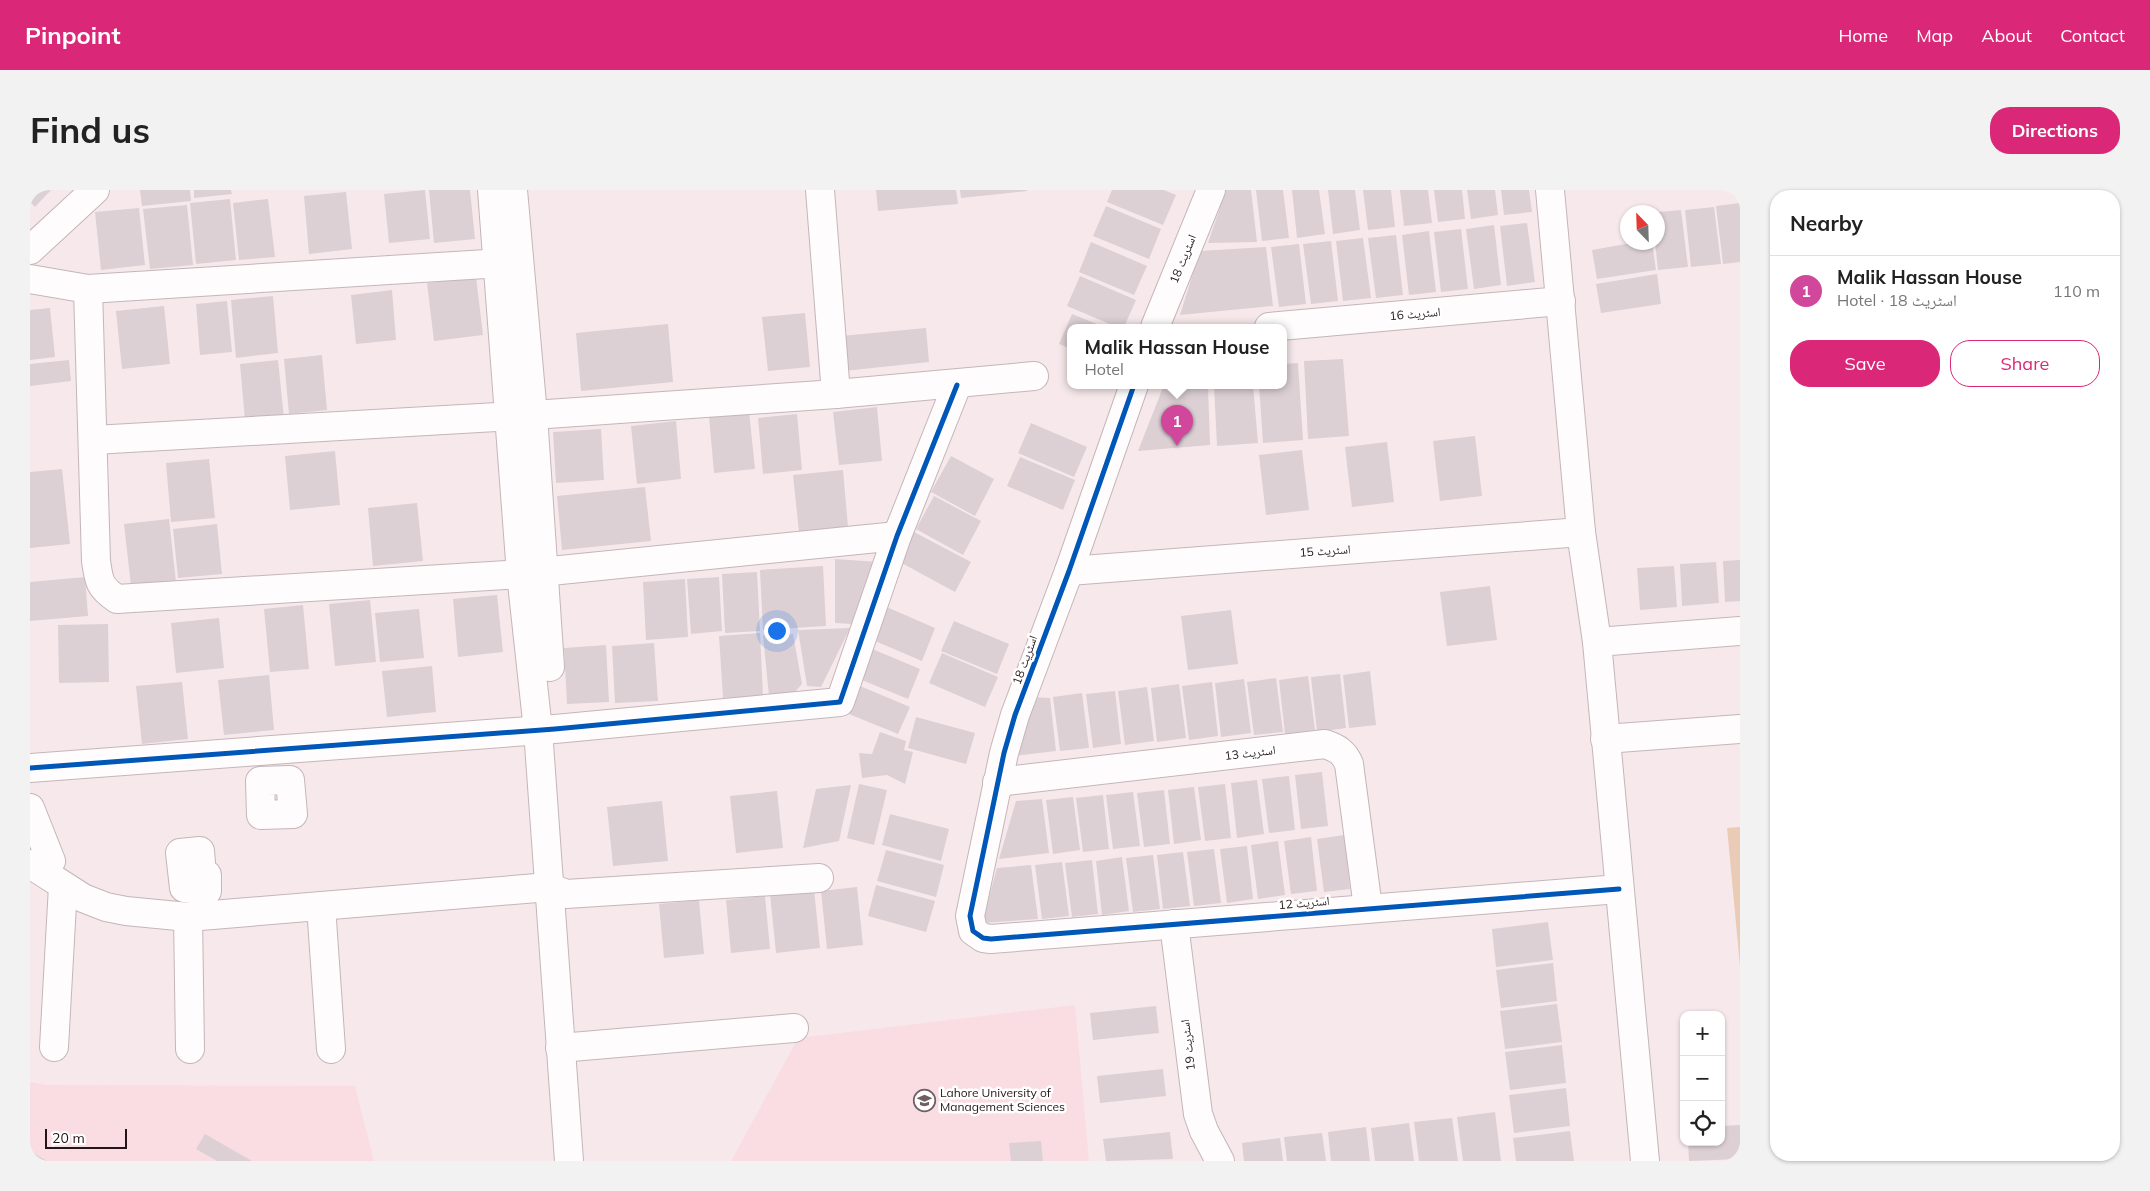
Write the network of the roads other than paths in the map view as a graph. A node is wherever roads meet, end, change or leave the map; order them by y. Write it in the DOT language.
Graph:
graph roads {
  1 [pos="95,190"];
  2 [pos="492,190"];
  3 [pos="513,190"];
  4 [pos="820,190"];
  5 [pos="1211,190"];
  6 [pos="1550,190"];
  7 [pos="30,250"];
  8 [pos="508,262"];
  9 [pos="30,279"];
  10 [pos="88,289"];
  11 [pos="1561,302"];
  12 [pos="1156,324"];
  13 [pos="1287,325"];
  14 [pos="1034,376"];
  15 [pos="957,385"];
  16 [pos="1133,389"];
  17 [pos="836,394"];
  18 [pos="521,416"];
  19 [pos="94,440"];
  20 [pos="1581,532"];
  21 [pos="897,536"];
  22 [pos="1069,570"];
  23 [pos="532,573"];
  24 [pos="1740,631"];
  25 [pos="1597,642"];
  26 [pos="1740,729"];
  27 [pos="546,730"];
  28 [pos="1605,738"];
  29 [pos="30,768"];
  30 [pos="997,782"];
  31 [pos="30,808"];
  32 [pos="45,874"];
  33 [pos="819,878"];
  34 [pos="1619,889"];
  35 [pos="558,891"];
  36 [pos="321,906"];
  37 [pos="1368,908"];
  38 [pos="188,917"];
  39 [pos="1174,924"];
  40 [pos="991,939"];
  41 [pos="794,1028"];
  42 [pos="54,1047"];
  43 [pos="569,1048"];
  44 [pos="190,1049"];
  45 [pos="331,1049"];
  46 [pos="569,1161"];
  47 [pos="588,1161"];
  48 [pos="1220,1161"];
  49 [pos="1645,1161"];
  1 -- 7 [label="street"];
  2 -- 8 [label="street"];
  3 -- 8 [label="street"];
  4 -- 17 [label="street"];
  5 -- 12 [label="street, اسٹریٹ 18"];
  6 -- 11 [label="street"];
  8 -- 10 [label="street"];
  8 -- 18 [label="street"];
  9 -- 10 [label="street"];
  10 -- 19 [label="street"];
  11 -- 13 [label="street, اسٹریٹ 16"];
  11 -- 20 [label="street"];
  14 -- 15 [label="street"];
  15 -- 17 [label="street"];
  15 -- 21 [label="street"];
  16 -- 22 [label="street, اسٹریٹ 18"];
  17 -- 18 [label="street"];
  18 -- 19 [label="street"];
  18 -- 23 [label="street"];
  19 -- 23 [label="street"];
  20 -- 22 [label="street, اسٹریٹ 15"];
  20 -- 25 [label="street"];
  21 -- 23 [label="street"];
  21 -- 27 [label="street"];
  22 -- 30 [label="street, اسٹریٹ 18"];
  23 -- 27 [label="street"];
  24 -- 25 [label="street"];
  25 -- 28 [label="street"];
  26 -- 28 [label="street"];
  27 -- 29 [label="street"];
  27 -- 35 [label="street"];
  28 -- 34 [label="street"];
  30 -- 37 [label="street, اسٹریٹ 13"];
  30 -- 40 [label="street, اسٹریٹ 18"];
  31 -- 32 [label="street"];
  32 -- 38 [label="street"];
  32 -- 42 [label="street"];
  33 -- 35 [label="street"];
  34 -- 37 [label="street, اسٹریٹ 12"];
  34 -- 49 [label="street"];
  35 -- 36 [label="street"];
  35 -- 43 [label="street"];
  36 -- 38 [label="street"];
  36 -- 45 [label="street"];
  37 -- 39 [label="street, اسٹریٹ 12"];
  38 -- 44 [label="street"];
  39 -- 40 [label="street, اسٹریٹ 12"];
  39 -- 48 [label="street, اسٹریٹ 19"];
  41 -- 43 [label="street"];
  43 -- 46 [label="street"];
  43 -- 47 [label="street"];
}
